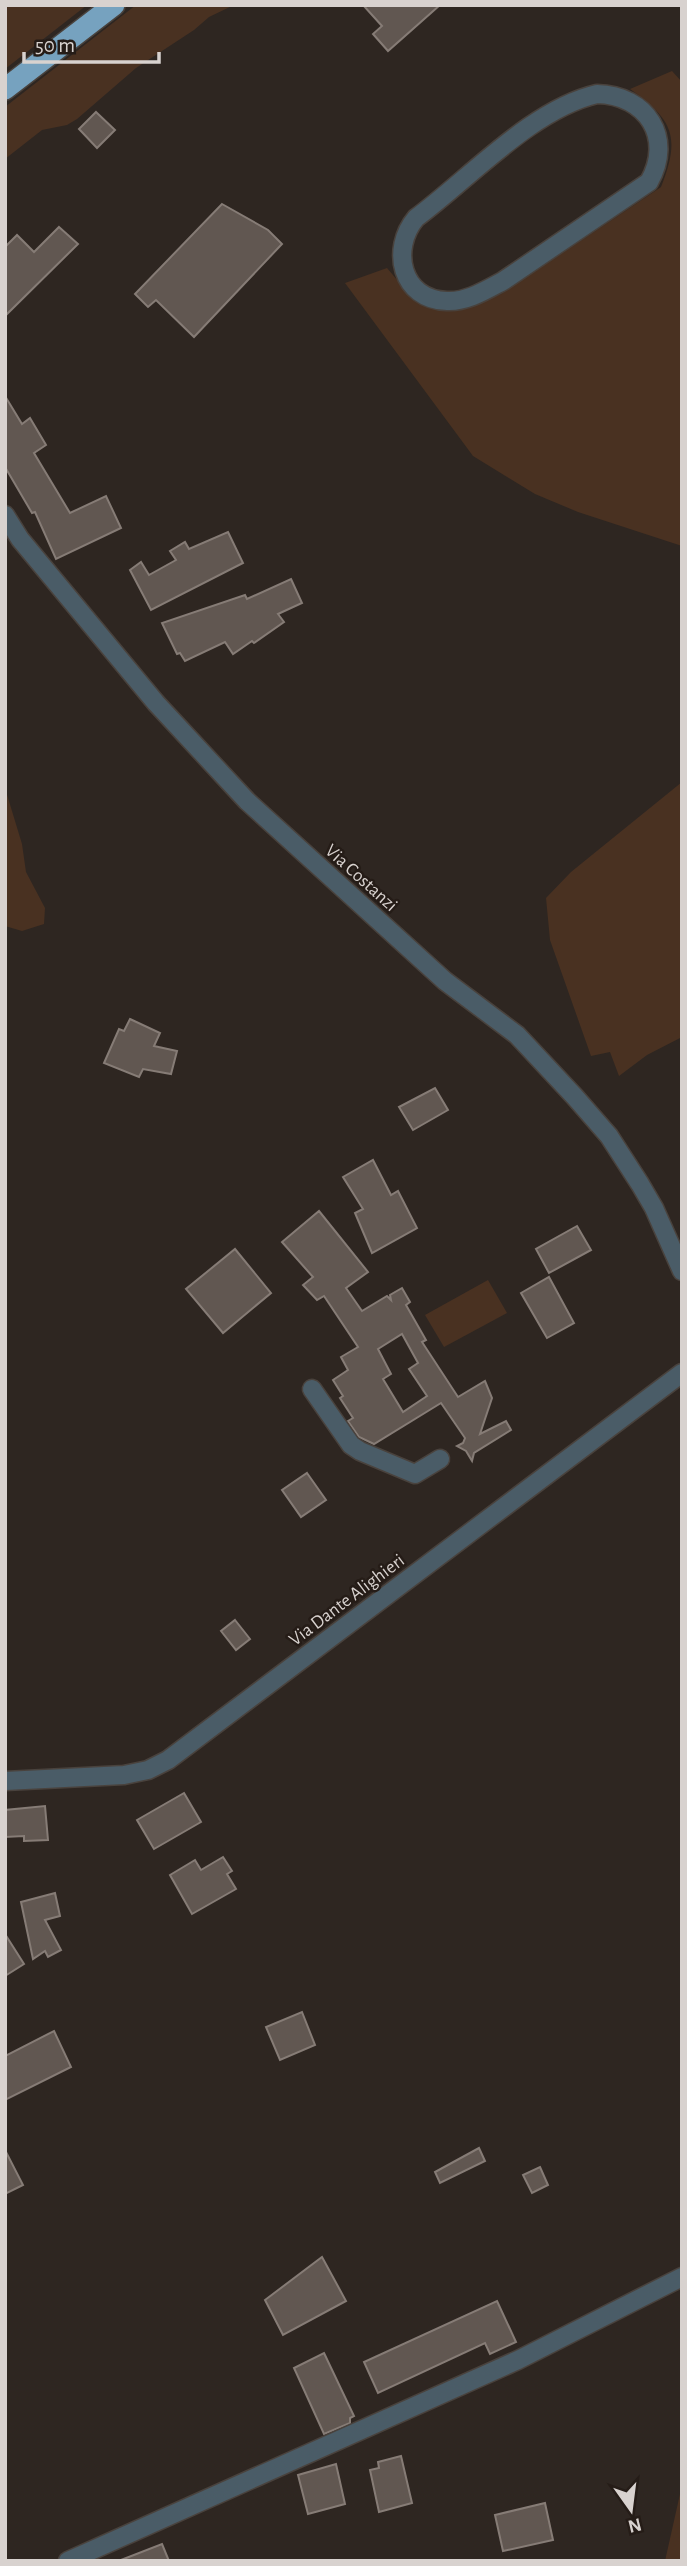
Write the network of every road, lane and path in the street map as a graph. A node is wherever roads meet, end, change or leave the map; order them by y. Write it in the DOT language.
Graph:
graph roads {
  1 [pos="114,5"];
  2 [pos="5,89"];
  3 [pos="425,211"];
  4 [pos="5,515"];
  5 [pos="682,1271"];
  6 [pos="682,1373"];
  7 [pos="312,1390"];
  8 [pos="440,1459"];
  9 [pos="5,1781"];
  10 [pos="682,2277"];
  11 [pos="68,2561"];
  1 -- 2 [label="highway"];
  3 -- 3 [label="street"];
  4 -- 5 [label="street, Via Costanzi"];
  6 -- 9 [label="street, Via Dante Alighieri"];
  7 -- 8 [label="street"];
  10 -- 11 [label="street"];
}
